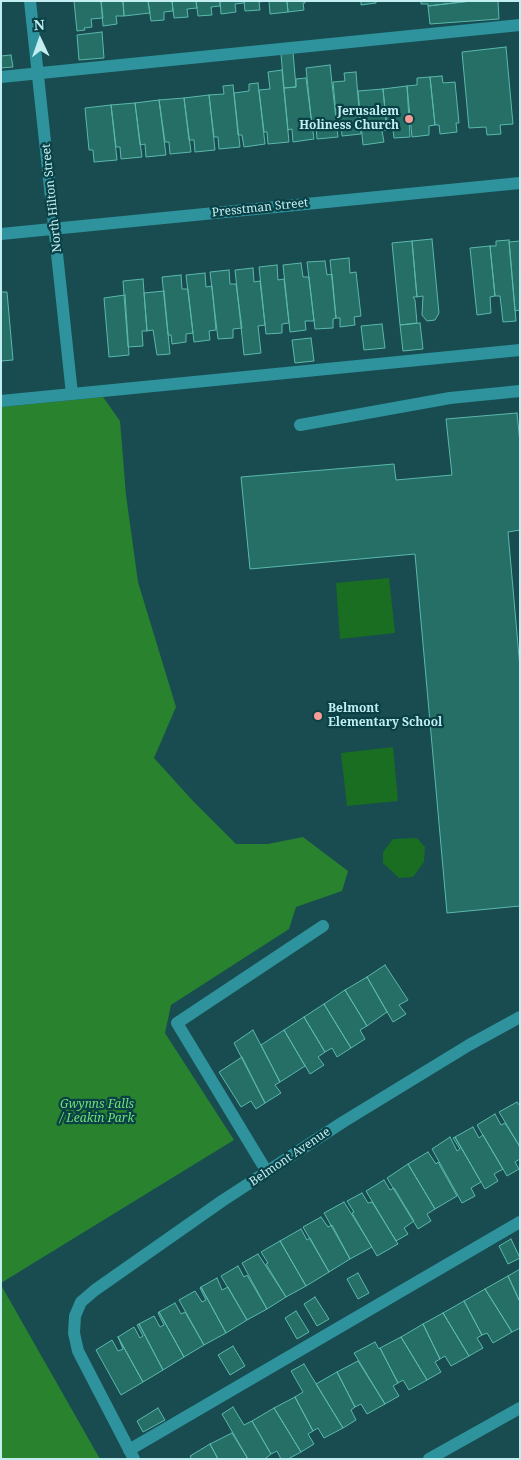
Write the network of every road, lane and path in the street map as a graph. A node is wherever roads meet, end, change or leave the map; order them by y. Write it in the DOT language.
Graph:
graph roads {
  1 [pos="30,1"];
  2 [pos="520,25"];
  3 [pos="38,74"];
  4 [pos="1,78"];
  5 [pos="520,183"];
  6 [pos="55,229"];
  7 [pos="1,234"];
  8 [pos="520,350"];
  9 [pos="520,391"];
  10 [pos="72,394"];
  11 [pos="1,401"];
  12 [pos="300,425"];
  13 [pos="324,926"];
  14 [pos="520,1017"];
  15 [pos="266,1172"];
  16 [pos="520,1222"];
  17 [pos="520,1408"];
  18 [pos="132,1454"];
  19 [pos="429,1459"];
  1 -- 3 [label="street, North Hilton Street"];
  2 -- 3 [label="street"];
  3 -- 4 [label="street"];
  3 -- 6 [label="street, North Hilton Street"];
  5 -- 6 [label="street, Presstman Street"];
  6 -- 7 [label="street, Presstman Street"];
  6 -- 10 [label="street, North Hilton Street"];
  8 -- 10 [label="street"];
  9 -- 12 [label="street"];
  10 -- 11 [label="street"];
  13 -- 15 [label="street"];
  14 -- 15 [label="street, Belmont Avenue"];
  15 -- 18 [label="street, Belmont Avenue"];
  16 -- 18 [label="street"];
  17 -- 19 [label="street"];
}
